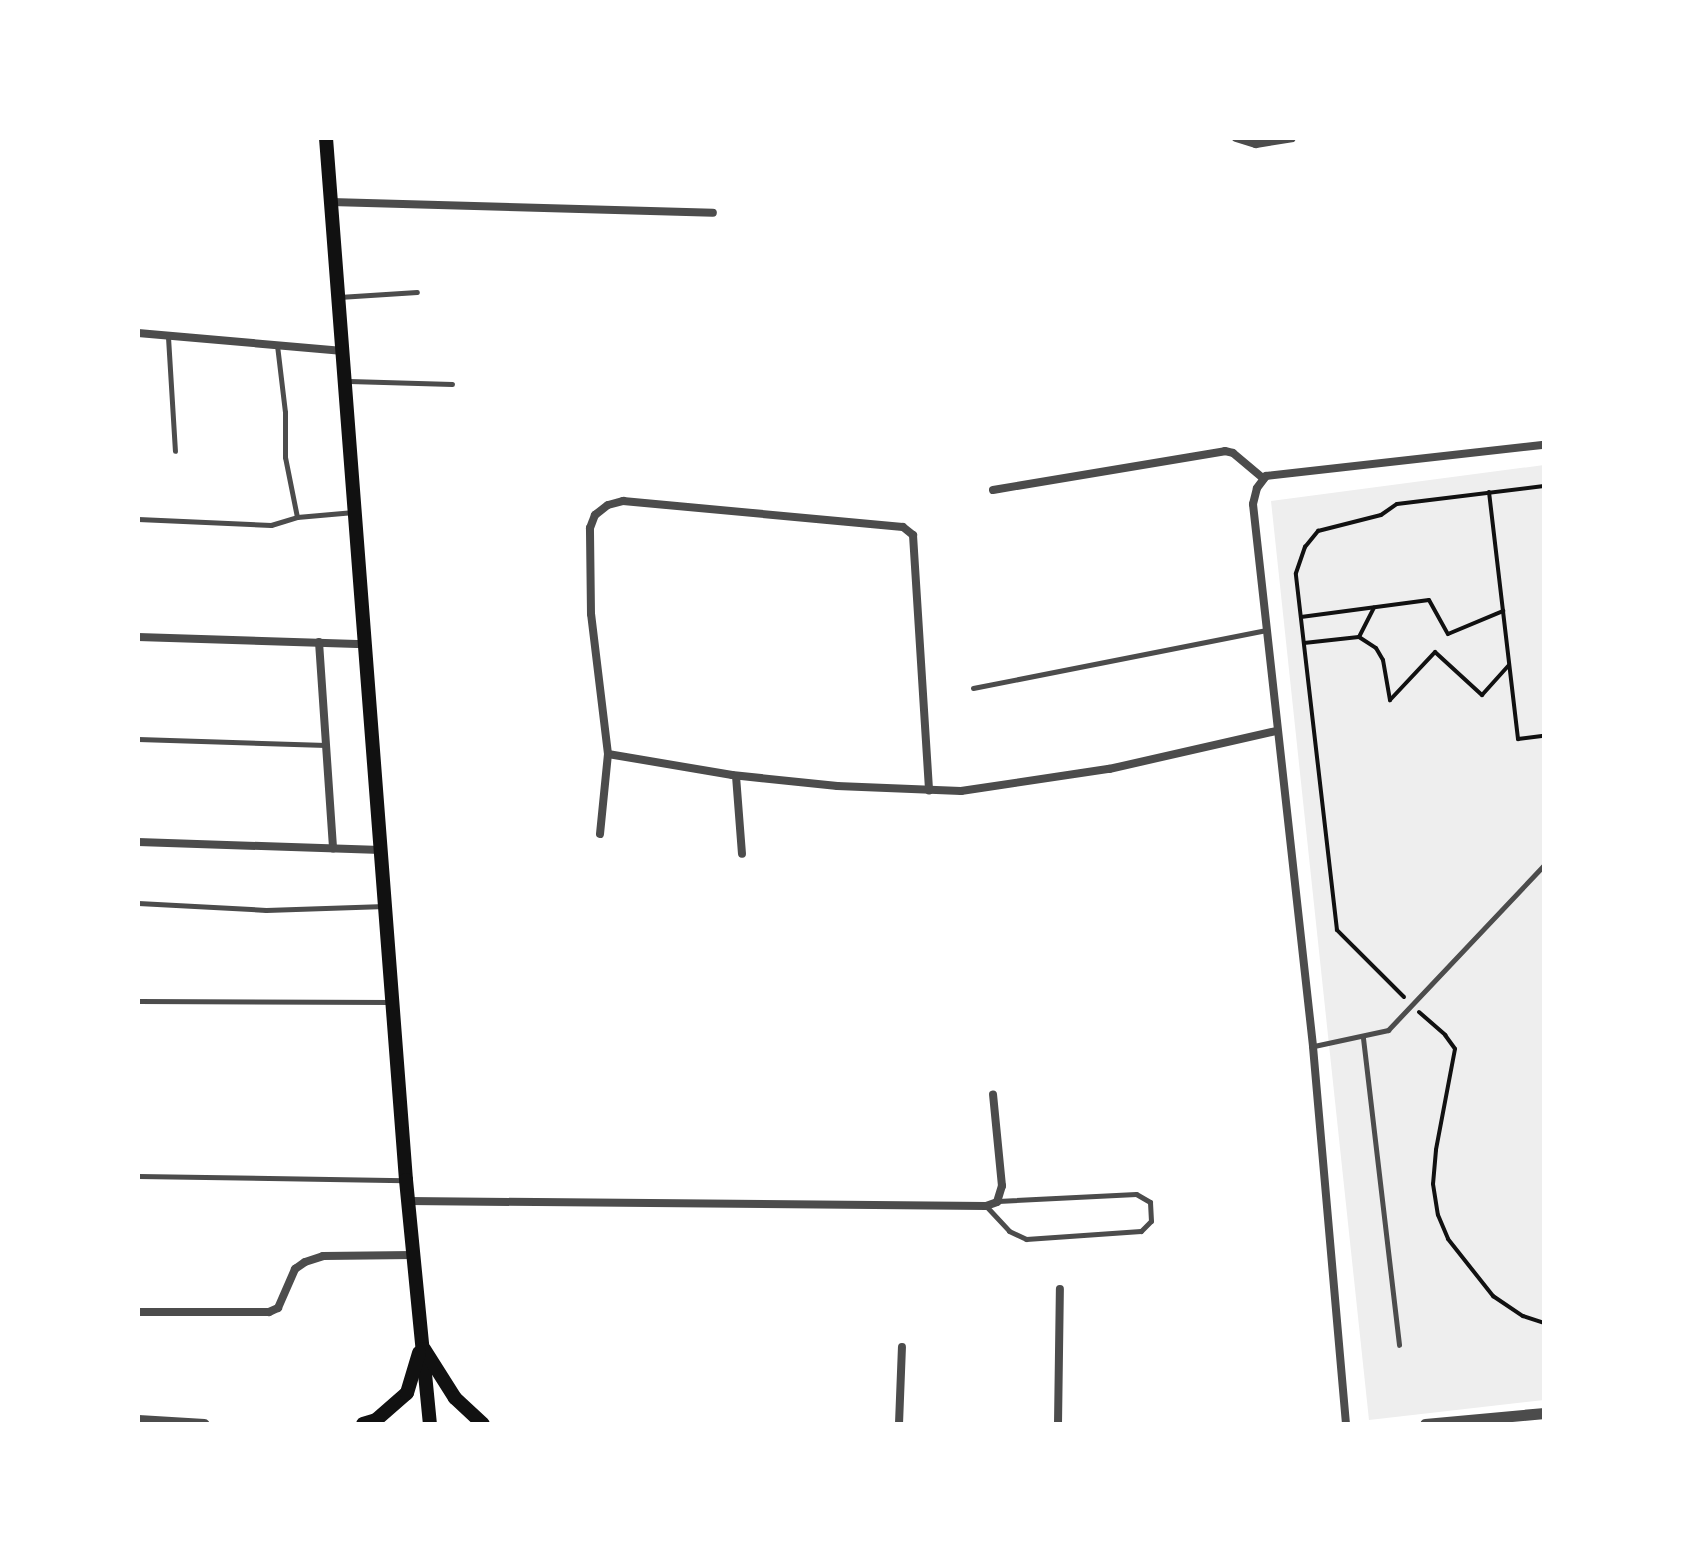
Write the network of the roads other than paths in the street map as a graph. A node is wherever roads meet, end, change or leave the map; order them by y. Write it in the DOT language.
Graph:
graph roads {
  1 [pos="326,138"];
  2 [pos="1236,138"];
  3 [pos="1292,138"];
  4 [pos="331,202"];
  5 [pos="713,213"];
  6 [pos="417,292"];
  7 [pos="339,297"];
  8 [pos="138,333"];
  9 [pos="168,336"];
  10 [pos="277,345"];
  11 [pos="343,351"];
  12 [pos="345,381"];
  13 [pos="452,384"];
  14 [pos="1544,445"];
  15 [pos="175,451"];
  16 [pos="1264,479"];
  17 [pos="993,490"];
  18 [pos="356,512"];
  19 [pos="297,517"];
  20 [pos="138,519"];
  21 [pos="1266,630"];
  22 [pos="138,637"];
  23 [pos="319,642"];
  24 [pos="366,644"];
  25 [pos="973,688"];
  26 [pos="1276,731"];
  27 [pos="138,739"];
  28 [pos="326,745"];
  29 [pos="608,754"];
  30 [pos="736,776"];
  31 [pos="929,790"];
  32 [pos="600,834"];
  33 [pos="138,842"];
  34 [pos="333,849"];
  35 [pos="382,850"];
  36 [pos="742,854"];
  37 [pos="1544,865"];
  38 [pos="138,903"];
  39 [pos="386,906"];
  40 [pos="138,1001"];
  41 [pos="393,1002"];
  42 [pos="1363,1038"];
  43 [pos="1313,1046"];
  44 [pos="993,1094"];
  45 [pos="138,1176"];
  46 [pos="406,1180"];
  47 [pos="408,1201"];
  48 [pos="997,1202"];
  49 [pos="986,1206"];
  50 [pos="413,1255"];
  51 [pos="1060,1289"];
  52 [pos="138,1312"];
  53 [pos="422,1345"];
  54 [pos="1399,1345"];
  55 [pos="902,1347"];
  56 [pos="1544,1413"];
  57 [pos="138,1420"];
  58 [pos="204,1424"];
  59 [pos="363,1424"];
  60 [pos="430,1424"];
  61 [pos="483,1424"];
  62 [pos="899,1424"];
  63 [pos="1058,1424"];
  64 [pos="1346,1424"];
  65 [pos="1425,1424"];
  1 -- 4 [label="main road"];
  2 -- 3 [label="street"];
  4 -- 5 [label="street"];
  4 -- 7 [label="main road"];
  6 -- 7 [label="lane"];
  7 -- 11 [label="main road"];
  8 -- 9 [label="street"];
  9 -- 10 [label="street"];
  9 -- 15 [label="lane"];
  10 -- 11 [label="street"];
  10 -- 19 [label="lane"];
  11 -- 12 [label="main road"];
  12 -- 13 [label="lane"];
  12 -- 18 [label="main road"];
  14 -- 16 [label="street"];
  16 -- 17 [label="street"];
  16 -- 21 [label="street"];
  18 -- 19 [label="lane"];
  18 -- 24 [label="main road"];
  19 -- 20 [label="lane"];
  21 -- 25 [label="lane"];
  21 -- 26 [label="street"];
  22 -- 23 [label="street"];
  23 -- 24 [label="street"];
  23 -- 28 [label="street"];
  24 -- 35 [label="main road"];
  26 -- 31 [label="street"];
  26 -- 43 [label="street"];
  27 -- 28 [label="lane"];
  28 -- 34 [label="street"];
  29 -- 30 [label="street"];
  29 -- 31 [label="street"];
  29 -- 32 [label="street"];
  30 -- 31 [label="street"];
  30 -- 36 [label="street"];
  33 -- 34 [label="street"];
  34 -- 35 [label="street"];
  35 -- 39 [label="main road"];
  37 -- 42 [label="lane"];
  38 -- 39 [label="lane"];
  39 -- 41 [label="main road"];
  40 -- 41 [label="lane"];
  41 -- 46 [label="main road"];
  42 -- 43 [label="lane"];
  42 -- 54 [label="lane"];
  43 -- 64 [label="street"];
  44 -- 48 [label="street"];
  45 -- 46 [label="lane"];
  46 -- 47 [label="main road"];
  47 -- 49 [label="street"];
  47 -- 50 [label="main road"];
  48 -- 49 [label="street"];
  48 -- 49 [label="lane"];
  50 -- 52 [label="street"];
  50 -- 53 [label="main road"];
  51 -- 63 [label="street"];
  53 -- 59 [label="main road"];
  53 -- 60 [label="main road"];
  53 -- 61 [label="main road"];
  55 -- 62 [label="street"];
  56 -- 65 [label="street"];
  57 -- 58 [label="street"];
}
